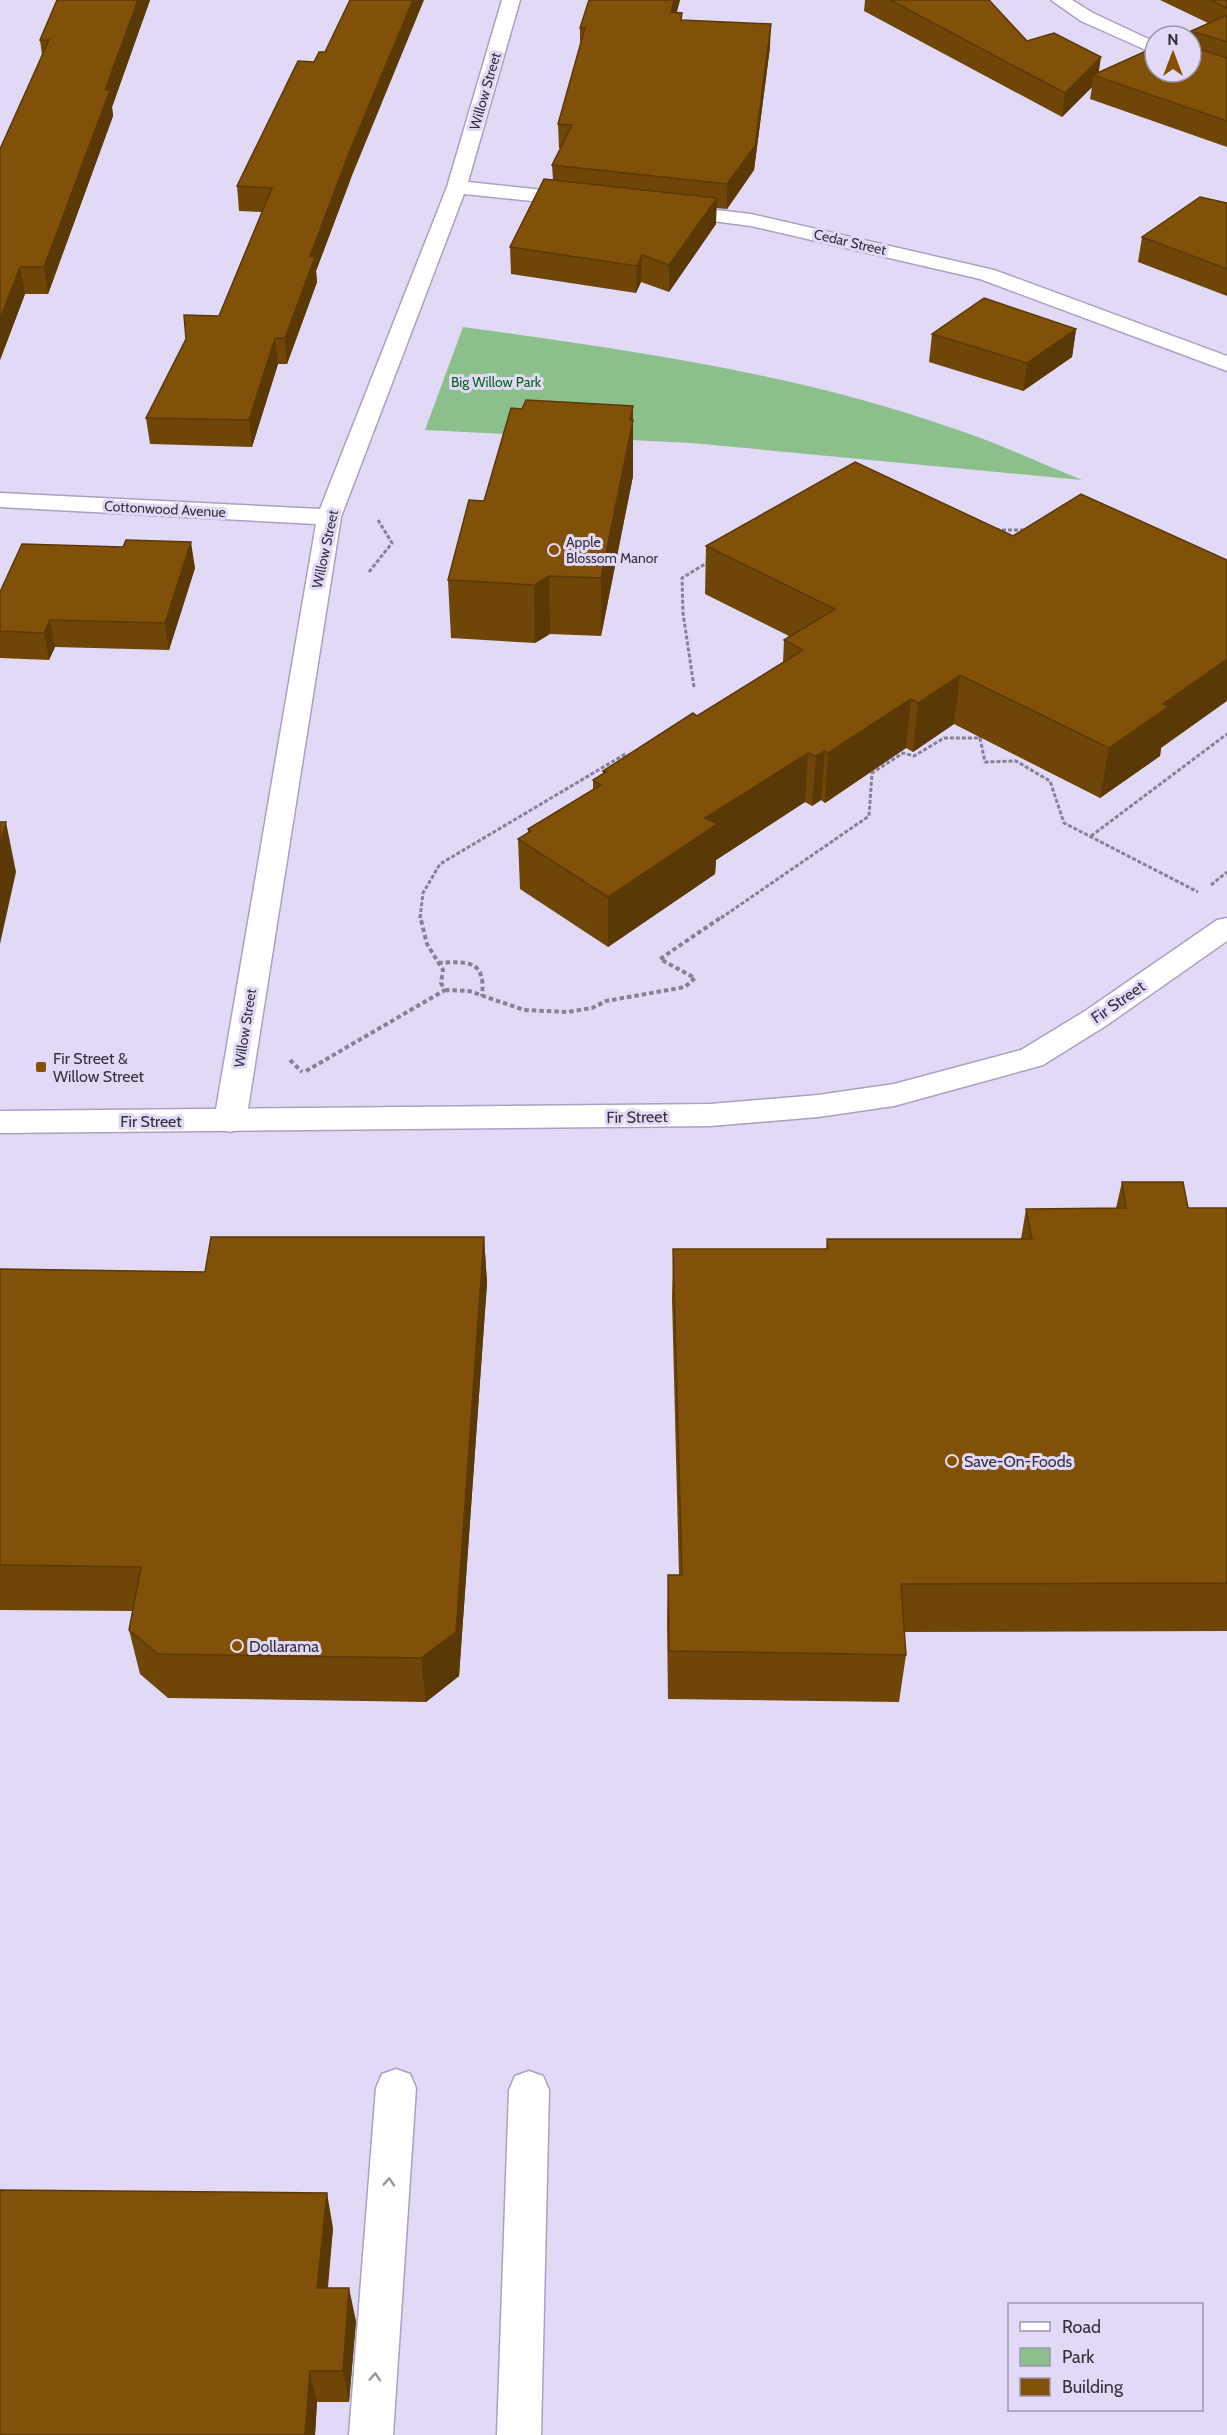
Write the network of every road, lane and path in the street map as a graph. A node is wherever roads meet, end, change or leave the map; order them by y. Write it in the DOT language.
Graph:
graph roads {
  1 [pos="511,0"];
  2 [pos="1060,0"];
  3 [pos="1143,43"];
  4 [pos="458,186"];
  5 [pos="598,202"];
  6 [pos="657,209"];
  7 [pos="1227,363"];
  8 [pos="0,500"];
  9 [pos="377,514"];
  10 [pos="329,517"];
  11 [pos="989,530"];
  12 [pos="1036,530"];
  13 [pos="719,556"];
  14 [pos="366,577"];
  15 [pos="694,687"];
  16 [pos="979,732"];
  17 [pos="1227,734"];
  18 [pos="980,738"];
  19 [pos="627,753"];
  20 [pos="1091,837"];
  21 [pos="1227,872"];
  22 [pos="1209,886"];
  23 [pos="1193,898"];
  24 [pos="1227,927"];
  25 [pos="437,963"];
  26 [pos="445,990"];
  27 [pos="482,996"];
  28 [pos="289,1058"];
  29 [pos="303,1073"];
  30 [pos="312,1079"];
  31 [pos="230,1121"];
  32 [pos="0,1122"];
  33 [pos="396,2088"];
  34 [pos="529,2090"];
  35 [pos="371,2435"];
  36 [pos="519,2435"];
  1 -- 4 [label="street, Willow Street"];
  2 -- 3 [label="street"];
  4 -- 5 [label="street"];
  4 -- 10 [label="street, Willow Street"];
  6 -- 7 [label="street, Cedar Street"];
  8 -- 10 [label="street, Cottonwood Avenue"];
  9 -- 14 [label="path"];
  10 -- 31 [label="street, Willow Street"];
  11 -- 12 [label="path"];
  13 -- 15 [label="path"];
  16 -- 18 [label="path"];
  17 -- 20 [label="path"];
  18 -- 20 [label="path"];
  18 -- 27 [label="path"];
  19 -- 25 [label="path"];
  20 -- 23 [label="path"];
  21 -- 22 [label="path"];
  24 -- 31 [label="street, Fir Street"];
  25 -- 26 [label="path"];
  25 -- 27 [label="path"];
  26 -- 27 [label="path"];
  26 -- 29 [label="path"];
  28 -- 29 [label="path"];
  29 -- 30 [label="path"];
  31 -- 32 [label="street, Fir Street"];
  35 -- 33 [label="lane, one-way"];
  34 -- 36 [label="lane"];
}
